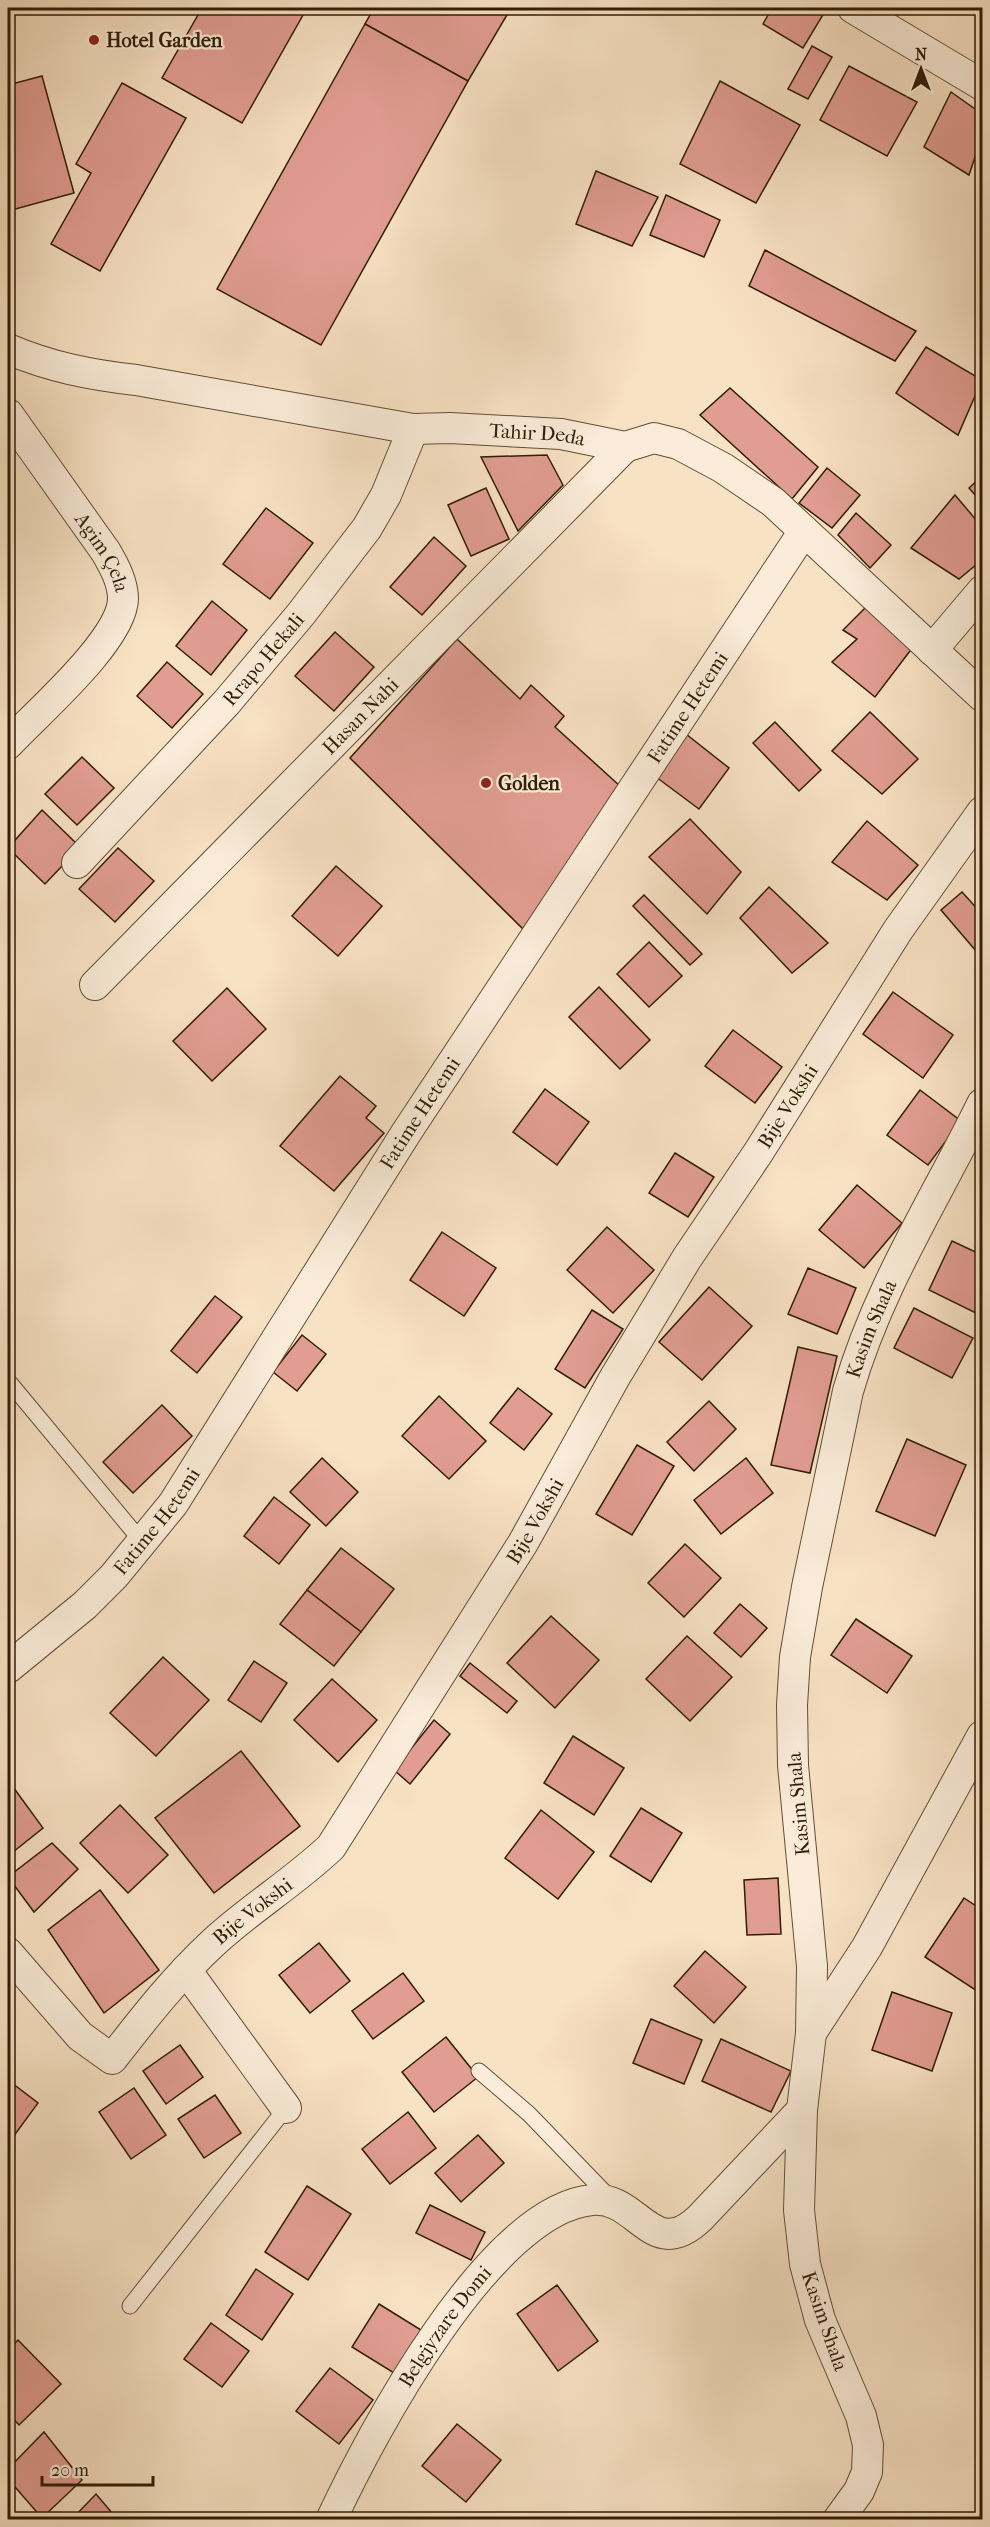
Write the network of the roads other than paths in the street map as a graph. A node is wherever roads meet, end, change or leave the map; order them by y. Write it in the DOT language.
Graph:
graph roads {
  1 [pos="853,8"];
  2 [pos="982,85"];
  3 [pos="8,349"];
  4 [pos="8,414"];
  5 [pos="413,429"];
  6 [pos="625,447"];
  7 [pos="804,531"];
  8 [pos="982,591"];
  9 [pos="932,651"];
  10 [pos="982,696"];
  11 [pos="8,744"];
  12 [pos="982,812"];
  13 [pos="77,863"];
  14 [pos="95,985"];
  15 [pos="982,1104"];
  16 [pos="10,1383"];
  17 [pos="143,1543"];
  18 [pos="8,1668"];
  19 [pos="982,1736"];
  20 [pos="8,1953"];
  21 [pos="186,1970"];
  22 [pos="811,2033"];
  23 [pos="479,2071"];
  24 [pos="286,2108"];
  25 [pos="802,2110"];
  26 [pos="616,2204"];
  27 [pos="130,2306"];
  28 [pos="331,2520"];
  29 [pos="838,2520"];
  1 -- 2 [label="street"];
  3 -- 5 [label="street, Tahir Deda"];
  4 -- 11 [label="street, Agim Çela"];
  5 -- 6 [label="street, Tahir Deda"];
  5 -- 13 [label="street, Rrapo Hekali"];
  6 -- 7 [label="street, Tahir Deda"];
  6 -- 14 [label="street, Hasan Nahi"];
  7 -- 9 [label="street, Tahir Deda"];
  7 -- 17 [label="street, Fatime Hetemi"];
  8 -- 9 [label="street"];
  9 -- 10 [label="street, Tahir Deda"];
  12 -- 21 [label="street, Bije Vokshi"];
  15 -- 22 [label="street, Kasim Shala"];
  16 -- 17 [label="lane"];
  17 -- 18 [label="street, Fatime Hetemi"];
  19 -- 22 [label="street"];
  20 -- 21 [label="street, Bije Vokshi"];
  21 -- 24 [label="street"];
  22 -- 25 [label="street, Kasim Shala"];
  23 -- 26 [label="lane, Belgjyzare Domi"];
  24 -- 27 [label="lane"];
  25 -- 26 [label="street, Belgjyzare Domi"];
  25 -- 29 [label="street, Kasim Shala"];
  26 -- 28 [label="street, Belgjyzare Domi"];
}
